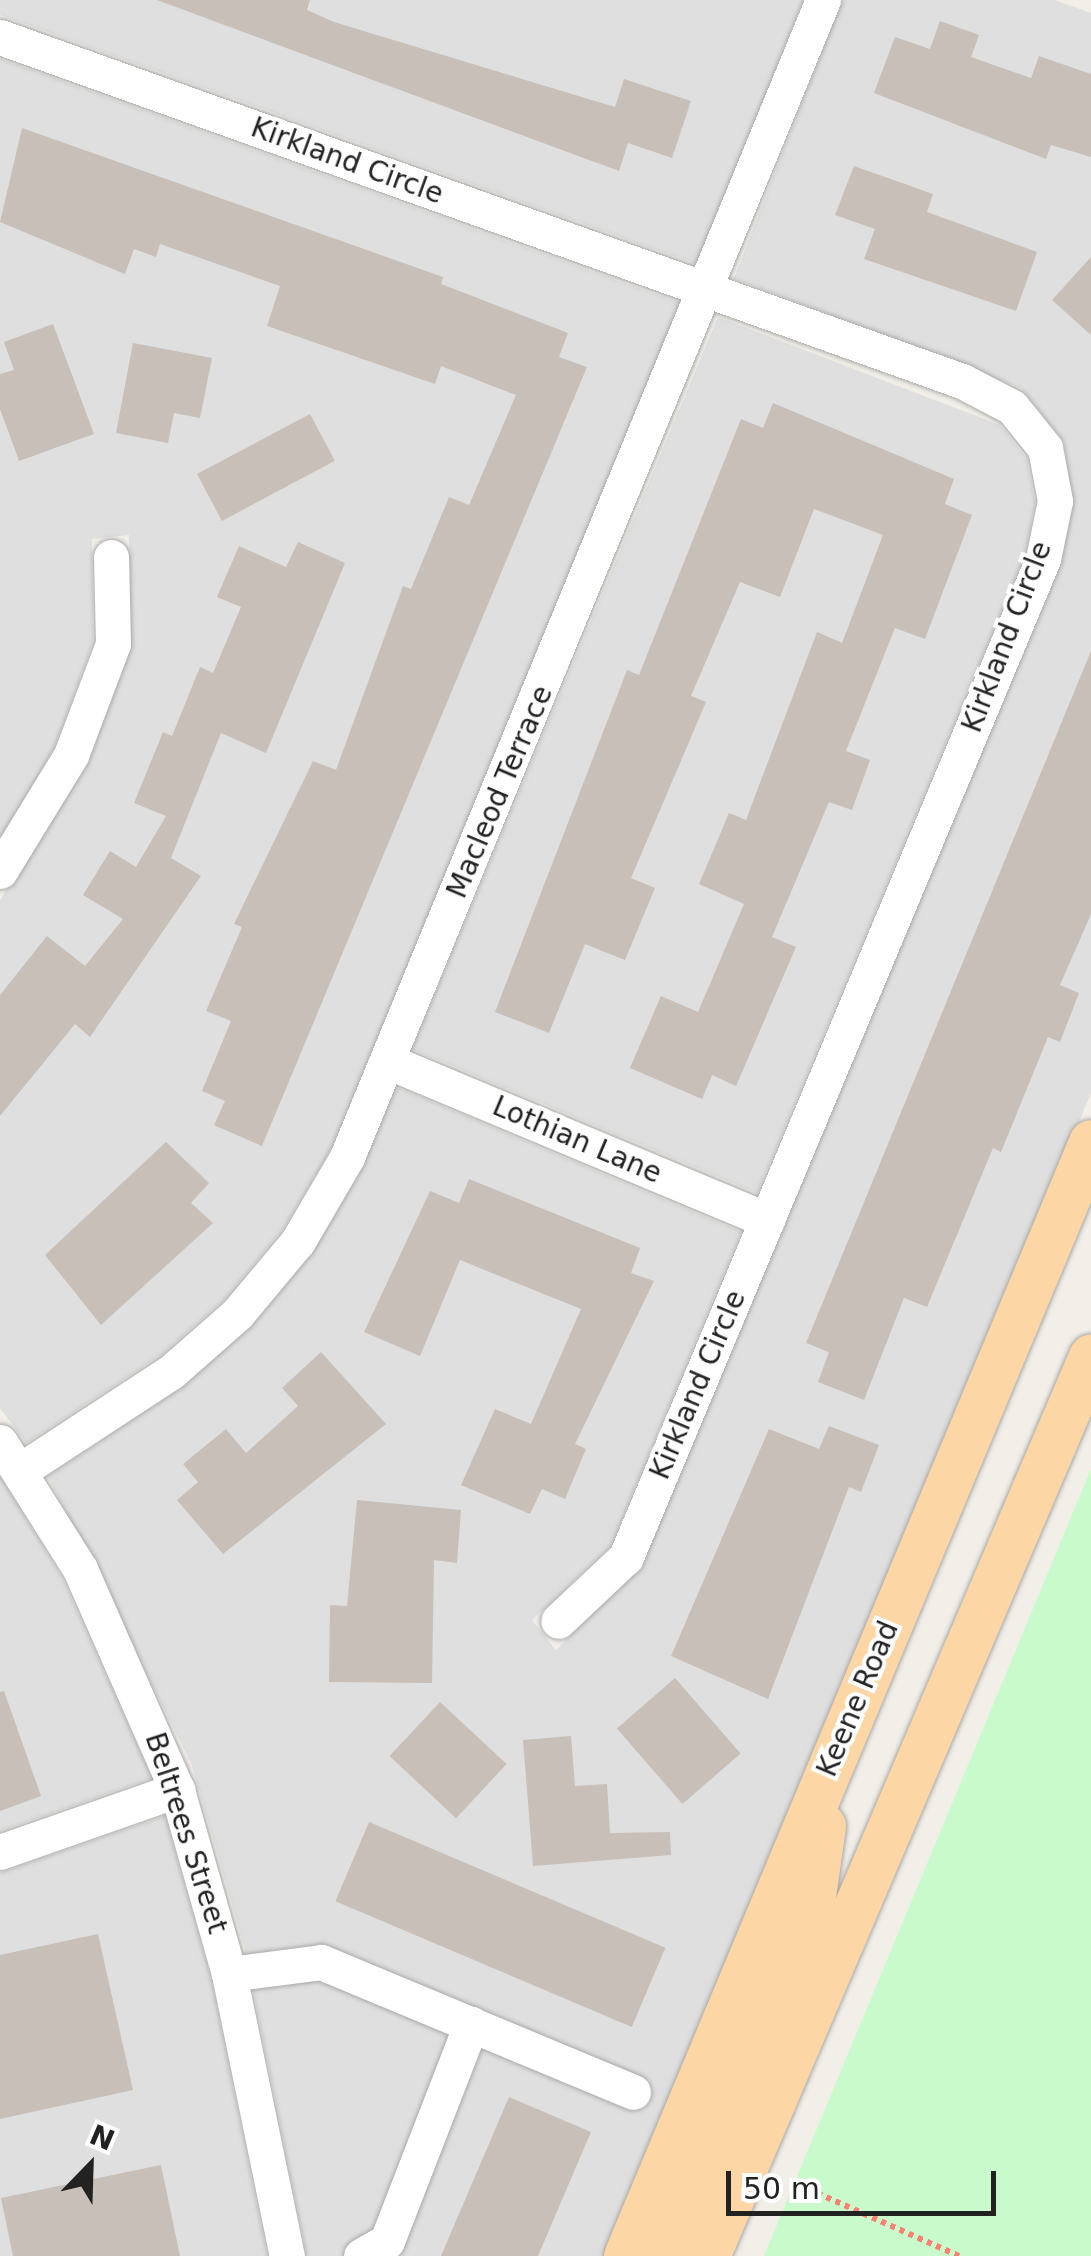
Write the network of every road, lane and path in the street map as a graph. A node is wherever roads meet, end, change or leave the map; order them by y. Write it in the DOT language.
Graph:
graph roads {
  1 [pos="822,0"];
  2 [pos="0,37"];
  3 [pos="709,291"];
  4 [pos="111,557"];
  5 [pos="0,871"];
  6 [pos="387,1061"];
  7 [pos="1091,1142"];
  8 [pos="766,1220"];
  9 [pos="1091,1356"];
  10 [pos="10,1456"];
  11 [pos="558,1621"];
  12 [pos="832,1760"];
  13 [pos="177,1790"];
  14 [pos="0,1852"];
  15 [pos="229,1974"];
  16 [pos="471,2024"];
  17 [pos="633,2092"];
  18 [pos="799,2185"];
  19 [pos="374,2249"];
  20 [pos="287,2256"];
  21 [pos="626,2256"];
  22 [pos="662,2256"];
  23 [pos="707,2256"];
  24 [pos="959,2256"];
  1 -- 3 [label="street, Macleod Terrace"];
  2 -- 3 [label="street, Kirkland Circle"];
  3 -- 6 [label="street, Macleod Terrace"];
  3 -- 8 [label="street, Kirkland Circle"];
  4 -- 5 [label="street"];
  6 -- 8 [label="street, Lothian Lane"];
  6 -- 10 [label="street, Macleod Terrace"];
  7 -- 12 [label="main road, Keene Road"];
  8 -- 11 [label="street, Kirkland Circle"];
  9 -- 23 [label="main road"];
  10 -- 13 [label="street, Beltrees Street"];
  12 -- 21 [label="main road, Keene Road"];
  12 -- 22 [label="main road"];
  13 -- 14 [label="street"];
  13 -- 15 [label="street, Beltrees Street"];
  15 -- 16 [label="street"];
  15 -- 20 [label="street, Beltrees Street"];
  16 -- 17 [label="street"];
  16 -- 19 [label="street"];
  18 -- 24 [label="path"];
}
